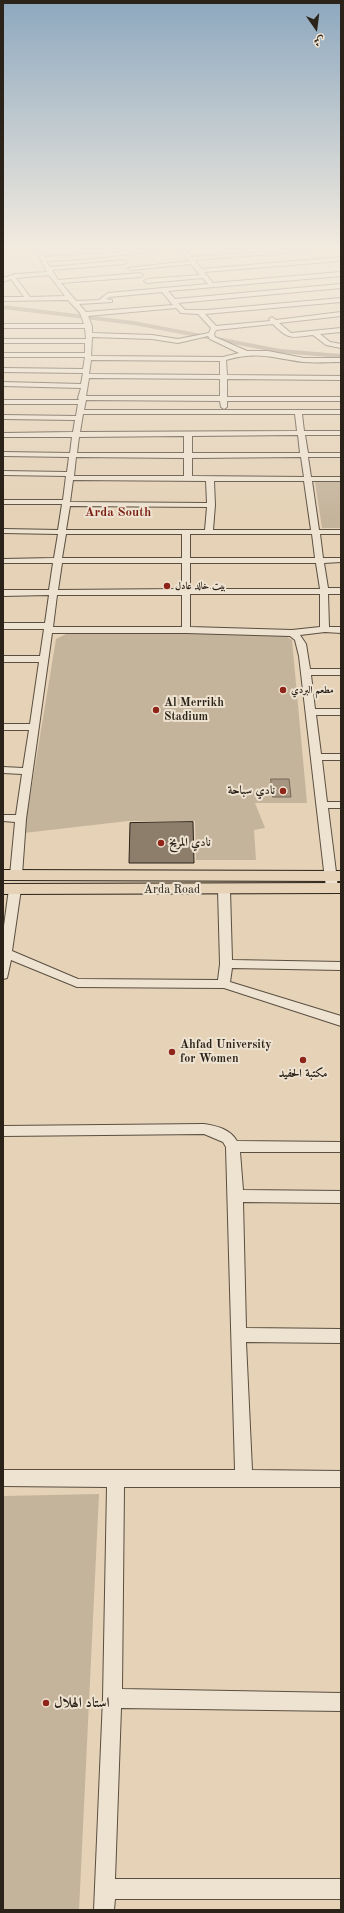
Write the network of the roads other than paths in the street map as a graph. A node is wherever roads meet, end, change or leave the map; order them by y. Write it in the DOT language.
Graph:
graph roads {
  1 [pos="35,338"];
  2 [pos="88,338"];
  3 [pos="164,338"];
  4 [pos="186,338"];
  5 [pos="213,338"];
  6 [pos="322,338"];
  7 [pos="3,342"];
  8 [pos="341,346"];
  9 [pos="246,353"];
  10 [pos="3,355"];
  11 [pos="87,357"];
  12 [pos="223,359"];
  13 [pos="305,369"];
  14 [pos="338,369"];
  15 [pos="3,370"];
  16 [pos="11,370"];
  17 [pos="85,378"];
  18 [pos="224,378"];
  19 [pos="5,384"];
  20 [pos="225,399"];
  21 [pos="341,399"];
  22 [pos="81,400"];
  23 [pos="3,402"];
  24 [pos="26,402"];
  25 [pos="224,412"];
  26 [pos="298,412"];
  27 [pos="341,412"];
  28 [pos="79,415"];
  29 [pos="3,417"];
  30 [pos="22,417"];
  31 [pos="301,433"];
  32 [pos="341,433"];
  33 [pos="188,434"];
  34 [pos="3,435"];
  35 [pos="76,435"];
  36 [pos="3,454"];
  37 [pos="73,454"];
  38 [pos="304,455"];
  39 [pos="341,455"];
  40 [pos="188,456"];
  41 [pos="3,473"];
  42 [pos="70,476"];
  43 [pos="188,479"];
  44 [pos="210,479"];
  45 [pos="308,479"];
  46 [pos="341,479"];
  47 [pos="3,502"];
  48 [pos="66,503"];
  49 [pos="211,505"];
  50 [pos="3,531"];
  51 [pos="186,531"];
  52 [pos="209,531"];
  53 [pos="62,532"];
  54 [pos="316,532"];
  55 [pos="341,532"];
  56 [pos="186,560"];
  57 [pos="320,560"];
  58 [pos="341,560"];
  59 [pos="3,561"];
  60 [pos="57,561"];
  61 [pos="186,590"];
  62 [pos="324,590"];
  63 [pos="341,591"];
  64 [pos="3,593"];
  65 [pos="54,593"];
  66 [pos="3,626"];
  67 [pos="48,628"];
  68 [pos="325,629"];
  69 [pos="186,630"];
  70 [pos="341,630"];
  71 [pos="292,633"];
  72 [pos="3,659"];
  73 [pos="43,659"];
  74 [pos="306,672"];
  75 [pos="341,672"];
  76 [pos="310,712"];
  77 [pos="341,712"];
  78 [pos="3,726"];
  79 [pos="35,727"];
  80 [pos="316,757"];
  81 [pos="341,757"];
  82 [pos="3,770"];
  83 [pos="28,771"];
  84 [pos="322,805"];
  85 [pos="341,805"];
  86 [pos="3,818"];
  87 [pos="21,819"];
  88 [pos="9,882"];
  89 [pos="336,882"];
  90 [pos="224,890"];
  91 [pos="6,953"];
  92 [pos="226,964"];
  93 [pos="341,966"];
  94 [pos="3,975"];
  95 [pos="224,984"];
  96 [pos="341,1021"];
  97 [pos="3,1131"];
  98 [pos="233,1146"];
  99 [pos="341,1147"];
  100 [pos="236,1196"];
  101 [pos="341,1197"];
  102 [pos="238,1335"];
  103 [pos="341,1336"];
  104 [pos="3,1478"];
  105 [pos="116,1478"];
  106 [pos="244,1478"];
  107 [pos="341,1478"];
  108 [pos="112,1698"];
  109 [pos="341,1702"];
  110 [pos="104,1889"];
  111 [pos="341,1889"];
  112 [pos="104,1910"];
  1 -- 7 [label="street"];
  2 -- 11 [label="street"];
  3 -- 4 [label="street"];
  5 -- 9 [label="street"];
  6 -- 8 [label="street"];
  9 -- 12 [label="street"];
  9 -- 13 [label="street"];
  10 -- 11 [label="street"];
  11 -- 12 [label="street"];
  11 -- 17 [label="street"];
  12 -- 18 [label="street"];
  13 -- 14 [label="street"];
  13 -- 14 [label="street"];
  13 -- 18 [label="street"];
  15 -- 16 [label="street"];
  16 -- 17 [label="street"];
  16 -- 19 [label="street"];
  17 -- 18 [label="street"];
  17 -- 19 [label="street"];
  17 -- 22 [label="street"];
  18 -- 20 [label="street"];
  20 -- 21 [label="street"];
  20 -- 22 [label="street"];
  20 -- 25 [label="street"];
  22 -- 24 [label="street"];
  22 -- 28 [label="street"];
  23 -- 24 [label="street"];
  24 -- 30 [label="street"];
  25 -- 26 [label="street"];
  25 -- 28 [label="street"];
  26 -- 27 [label="street"];
  26 -- 31 [label="street"];
  28 -- 30 [label="street"];
  28 -- 35 [label="street"];
  29 -- 30 [label="street"];
  31 -- 32 [label="street"];
  31 -- 33 [label="street"];
  31 -- 38 [label="street"];
  33 -- 35 [label="street"];
  33 -- 40 [label="street"];
  34 -- 35 [label="street"];
  35 -- 37 [label="street"];
  36 -- 37 [label="street"];
  37 -- 40 [label="street"];
  37 -- 42 [label="street"];
  38 -- 39 [label="street"];
  38 -- 40 [label="street"];
  38 -- 45 [label="street"];
  40 -- 43 [label="street"];
  41 -- 42 [label="street"];
  42 -- 43 [label="street"];
  42 -- 48 [label="street"];
  43 -- 44 [label="street"];
  44 -- 45 [label="street"];
  44 -- 49 [label="street"];
  45 -- 46 [label="street"];
  45 -- 54 [label="street"];
  47 -- 48 [label="street"];
  48 -- 49 [label="street"];
  48 -- 53 [label="street"];
  49 -- 52 [label="street"];
  50 -- 53 [label="street"];
  51 -- 52 [label="street"];
  51 -- 53 [label="street"];
  51 -- 56 [label="street"];
  52 -- 54 [label="street"];
  53 -- 60 [label="street"];
  54 -- 55 [label="street"];
  54 -- 57 [label="street"];
  56 -- 57 [label="street"];
  56 -- 60 [label="street"];
  56 -- 61 [label="street"];
  57 -- 58 [label="street"];
  57 -- 62 [label="street"];
  59 -- 60 [label="street"];
  60 -- 65 [label="street"];
  61 -- 62 [label="street"];
  61 -- 65 [label="street"];
  61 -- 69 [label="street"];
  62 -- 63 [label="street"];
  62 -- 68 [label="street"];
  64 -- 65 [label="street"];
  65 -- 67 [label="street"];
  66 -- 67 [label="street"];
  67 -- 69 [label="street"];
  67 -- 73 [label="street"];
  68 -- 70 [label="street"];
  68 -- 71 [label="street"];
  69 -- 71 [label="street"];
  71 -- 74 [label="street"];
  72 -- 73 [label="street"];
  73 -- 79 [label="street"];
  74 -- 75 [label="street"];
  74 -- 76 [label="street"];
  76 -- 77 [label="street"];
  76 -- 80 [label="street"];
  78 -- 79 [label="street"];
  79 -- 83 [label="street"];
  80 -- 81 [label="street"];
  80 -- 84 [label="street"];
  82 -- 83 [label="street"];
  83 -- 87 [label="street"];
  84 -- 85 [label="street"];
  84 -- 89 [label="street"];
  86 -- 87 [label="street"];
  87 -- 88 [label="street"];
  88 -- 89 [label="main road, Arda Road"];
  88 -- 90 [label="main road, Arda Road"];
  88 -- 91 [label="street"];
  89 -- 90 [label="main road, Arda Road"];
  90 -- 92 [label="street"];
  91 -- 94 [label="street"];
  91 -- 95 [label="street"];
  92 -- 93 [label="street"];
  92 -- 95 [label="street"];
  95 -- 96 [label="street"];
  97 -- 98 [label="street"];
  98 -- 99 [label="street"];
  98 -- 100 [label="street"];
  100 -- 101 [label="street"];
  100 -- 102 [label="street"];
  102 -- 103 [label="street"];
  102 -- 106 [label="street"];
  104 -- 105 [label="street"];
  105 -- 106 [label="street"];
  105 -- 108 [label="street"];
  106 -- 107 [label="street"];
  108 -- 109 [label="street"];
  108 -- 110 [label="street"];
  110 -- 111 [label="street"];
  110 -- 112 [label="street"];
}
